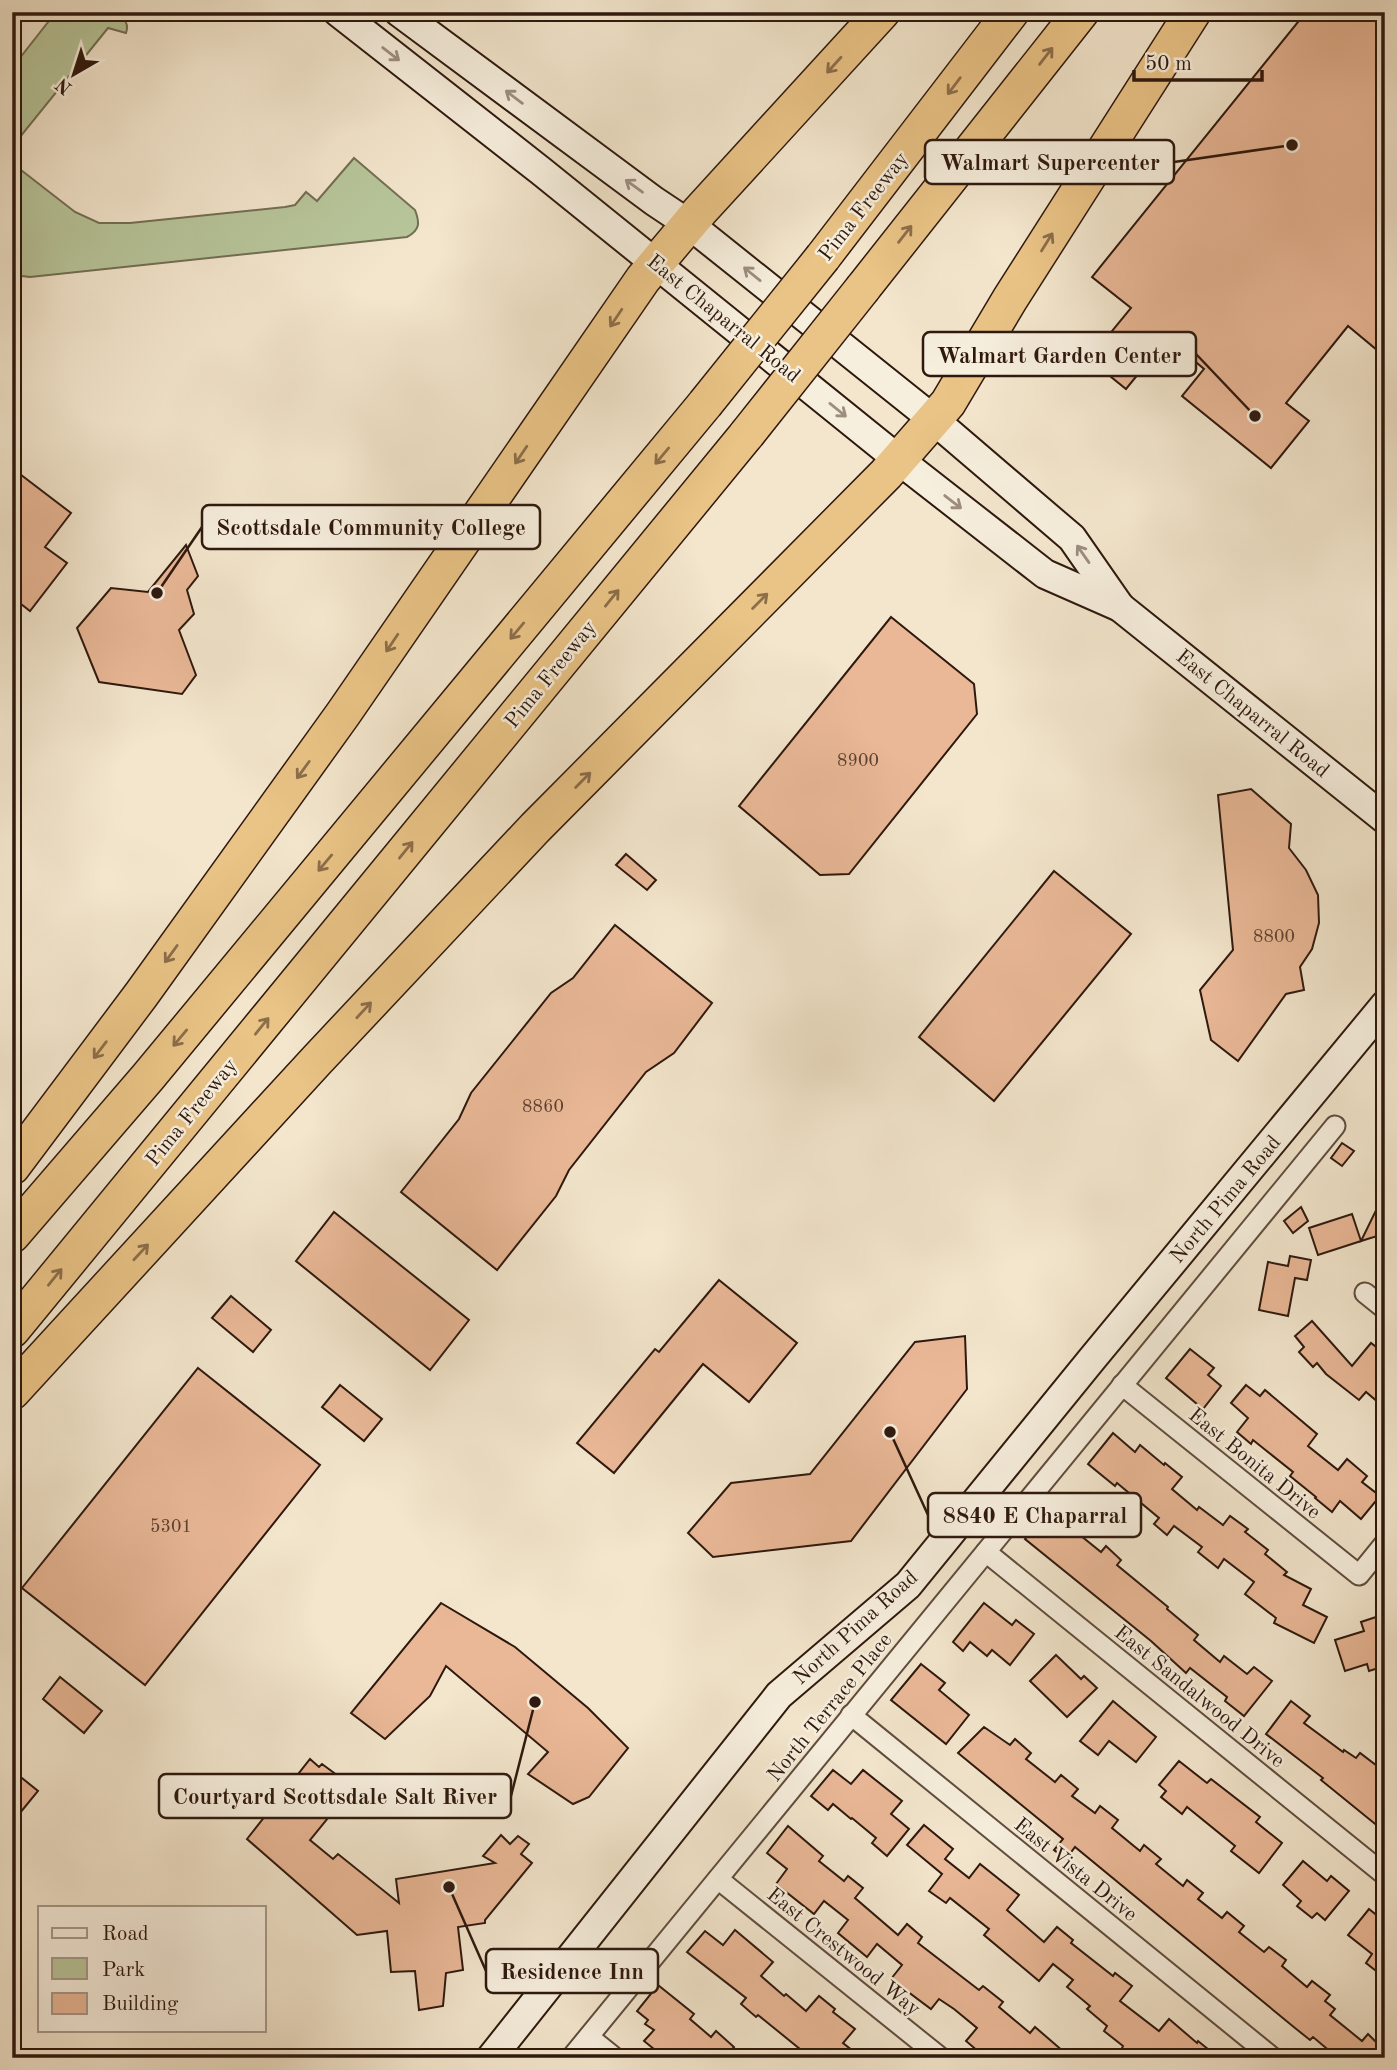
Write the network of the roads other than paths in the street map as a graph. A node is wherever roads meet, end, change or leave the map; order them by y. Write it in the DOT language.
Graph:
graph roads {
  1 [pos="338,12"];
  2 [pos="399,12"];
  3 [pos="882,12"];
  4 [pos="1011,12"];
  5 [pos="1081,12"];
  6 [pos="1193,12"];
  7 [pos="690,225"];
  8 [pos="656,263"];
  9 [pos="934,420"];
  10 [pos="899,460"];
  11 [pos="1120,607"];
  12 [pos="1385,819"];
  13 [pos="1385,1005"];
  14 [pos="1335,1126"];
  15 [pos="12,1167"];
  16 [pos="12,1235"];
  17 [pos="1365,1293"];
  18 [pos="1385,1309"];
  19 [pos="12,1330"];
  20 [pos="1122,1385"];
  21 [pos="12,1392"];
  22 [pos="1385,1543"];
  23 [pos="986,1552"];
  24 [pos="851,1715"];
  25 [pos="1385,1875"];
  26 [pos="719,1879"];
  27 [pos="589,2036"];
  28 [pos="491,2058"];
  29 [pos="572,2058"];
  30 [pos="615,2058"];
  31 [pos="941,2058"];
  32 [pos="1273,2058"];
  1 -- 8 [label="main road, East Chaparral Road, one-way"];
  7 -- 2 [label="main road, East Chaparral Road, one-way"];
  3 -- 7 [label="highway, one-way"];
  4 -- 16 [label="highway, Pima Freeway, one-way, bridge"];
  19 -- 5 [label="highway, Pima Freeway, one-way, bridge"];
  9 -- 6 [label="highway, one-way"];
  7 -- 8 [label="highway"];
  9 -- 7 [label="main road, East Chaparral Road, one-way"];
  8 -- 10 [label="main road, East Chaparral Road, one-way"];
  8 -- 15 [label="highway, one-way"];
  9 -- 10 [label="highway"];
  11 -- 9 [label="main road, East Chaparral Road, one-way"];
  10 -- 11 [label="main road, East Chaparral Road, one-way"];
  21 -- 10 [label="highway, one-way"];
  11 -- 12 [label="main road, East Chaparral Road"];
  13 -- 28 [label="main road, North Pima Road"];
  14 -- 20 [label="street, North Terrace Place"];
  17 -- 18 [label="street"];
  20 -- 22 [label="street, East Bonita Drive"];
  20 -- 23 [label="street, North Terrace Place"];
  23 -- 24 [label="street, North Terrace Place"];
  23 -- 25 [label="street, East Sandalwood Drive"];
  24 -- 26 [label="street, North Terrace Place"];
  24 -- 32 [label="street, East Vista Drive"];
  26 -- 27 [label="street, North Terrace Place"];
  26 -- 31 [label="street, East Crestwood Way"];
  27 -- 29 [label="street, North Terrace Place"];
  27 -- 30 [label="street"];
}
